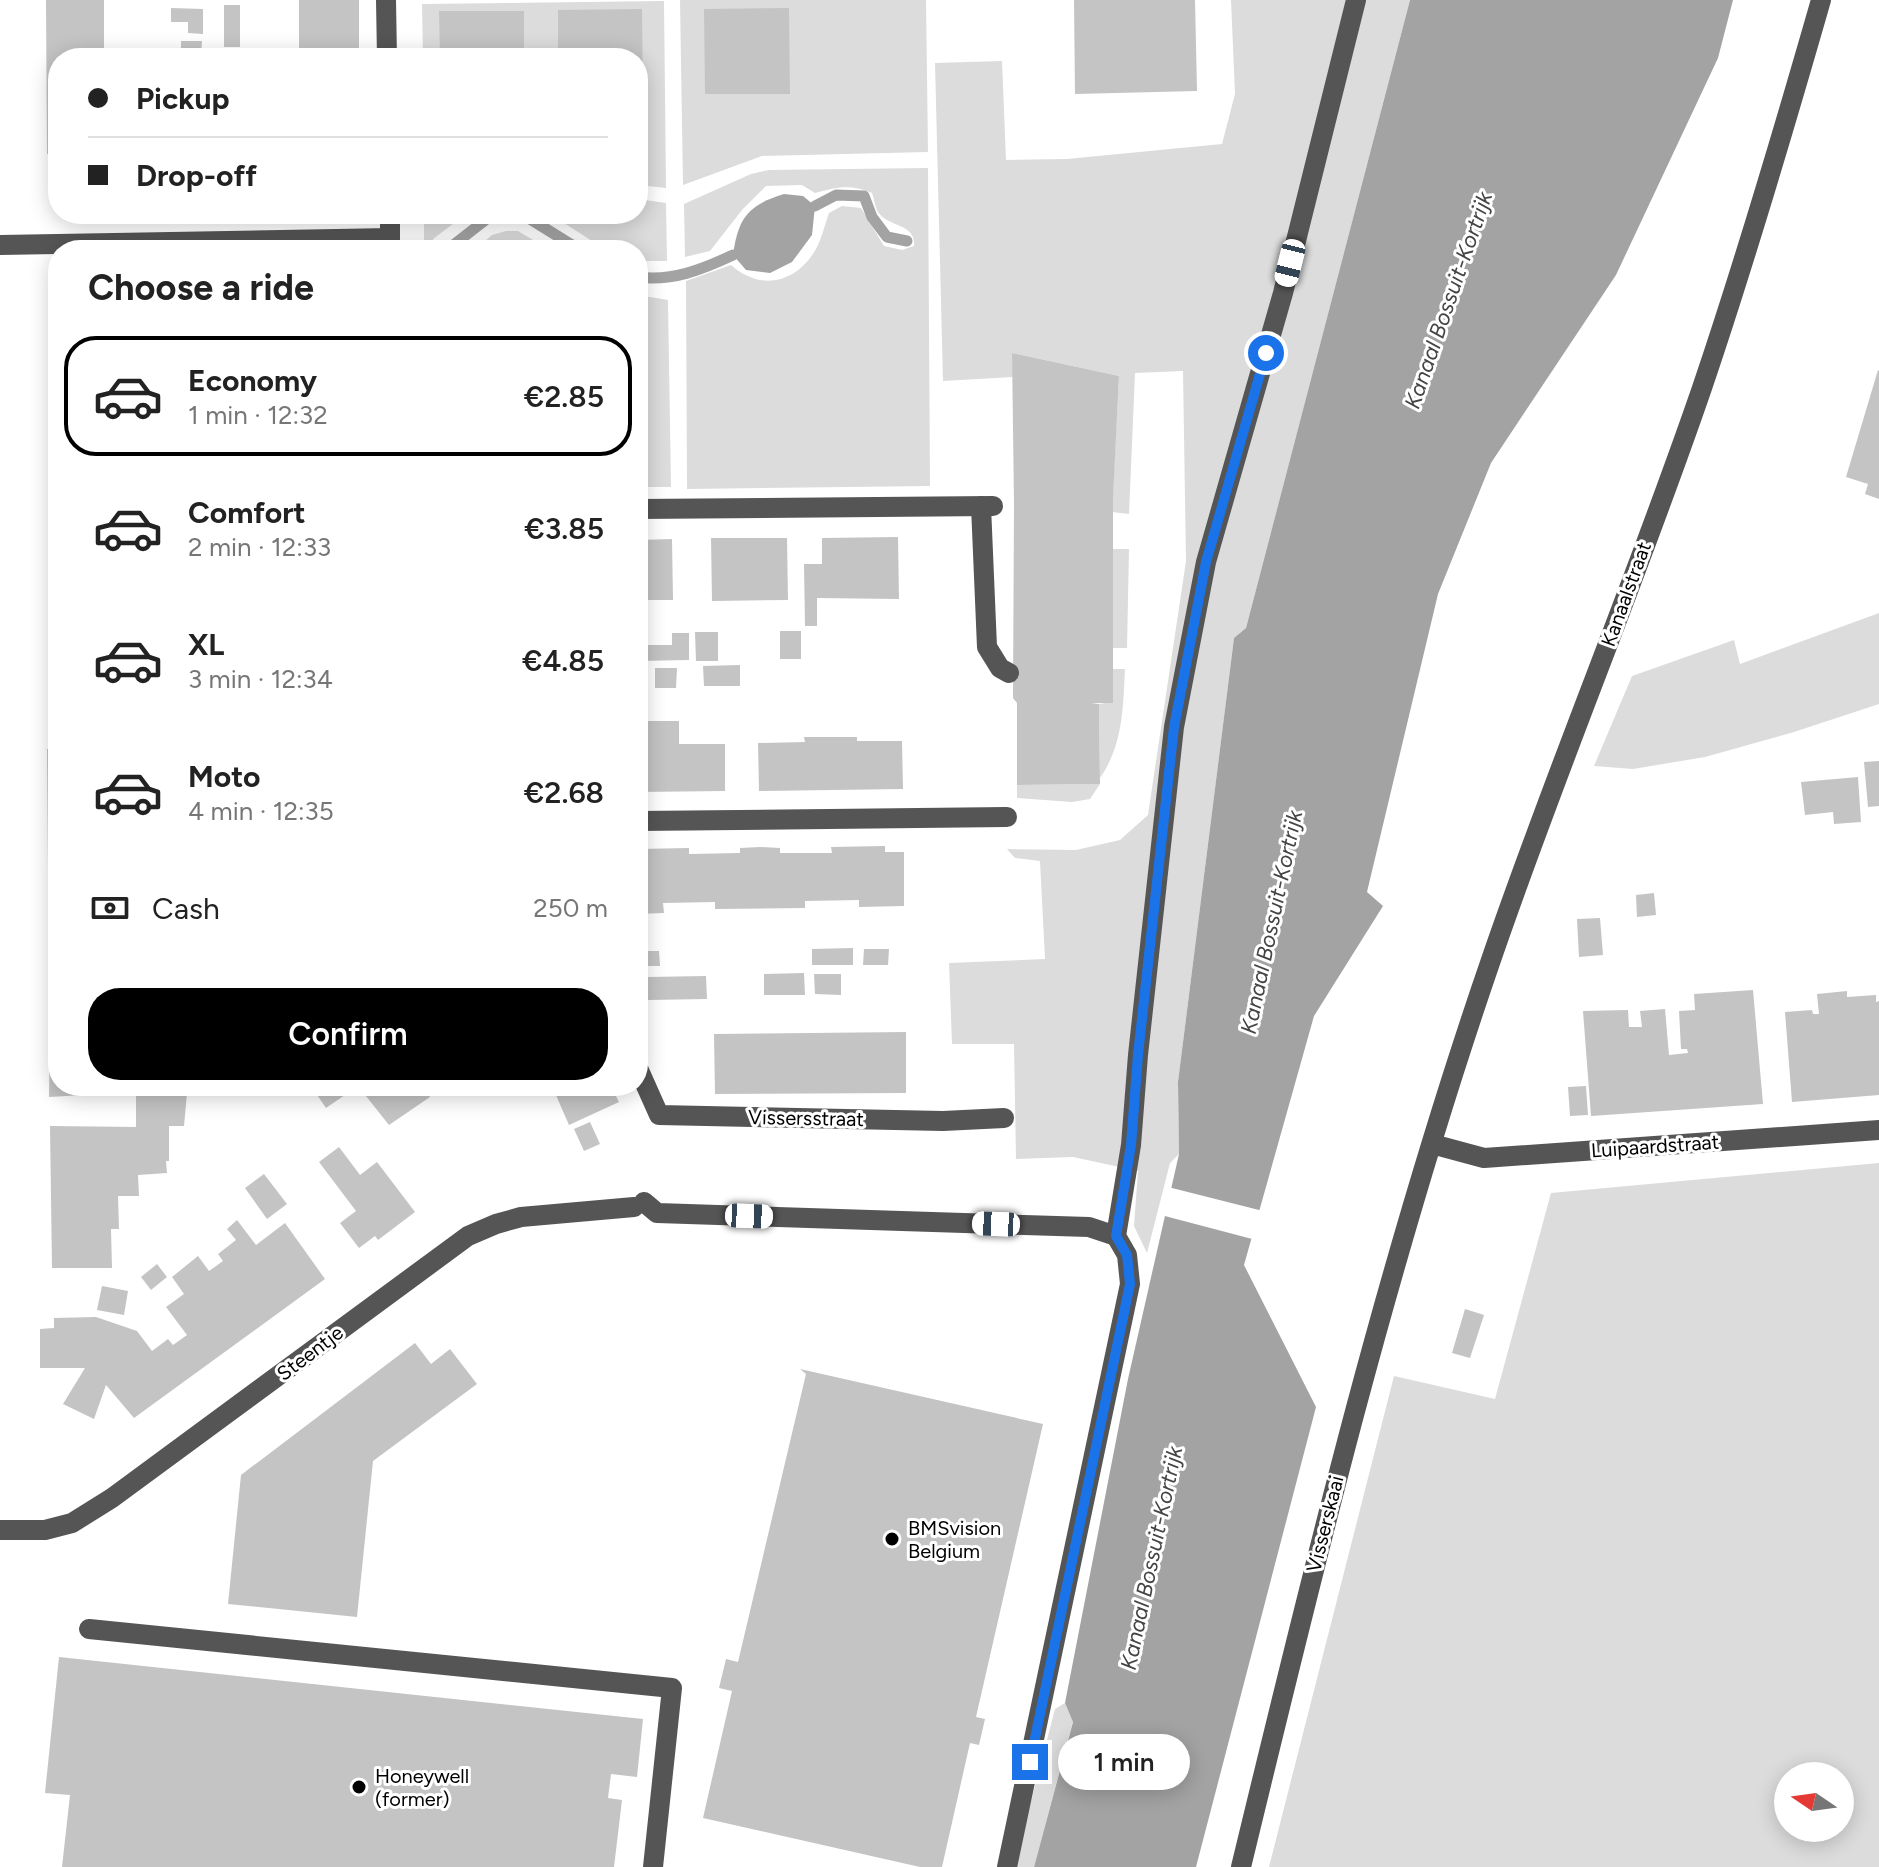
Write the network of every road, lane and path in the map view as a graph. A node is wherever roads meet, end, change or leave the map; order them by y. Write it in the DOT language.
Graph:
graph roads {
  1 [pos="386,0"];
  2 [pos="1356,0"];
  3 [pos="1821,0"];
  4 [pos="387,48"];
  5 [pos="0,245"];
  6 [pos="48,245"];
  7 [pos="648,509"];
  8 [pos="1009,673"];
  9 [pos="1007,817"];
  10 [pos="648,821"];
  11 [pos="648,1090"];
  12 [pos="1004,1118"];
  13 [pos="1879,1130"];
  14 [pos="1432,1144"];
  15 [pos="1420,1183"];
  16 [pos="1116,1236"];
  17 [pos="0,1530"];
  18 [pos="89,1629"];
  19 [pos="653,1867"];
  20 [pos="1007,1867"];
  21 [pos="1241,1867"];
  1 -- 4 [label="street"];
  2 -- 16 [label="street"];
  3 -- 14 [label="street, Kanaalstraat"];
  5 -- 6 [label="street"];
  7 -- 8 [label="street"];
  9 -- 10 [label="street"];
  11 -- 12 [label="street, Vissersstraat"];
  13 -- 14 [label="street, Luipaardstraat"];
  14 -- 15 [label="street, Kanaalstraat"];
  15 -- 21 [label="street, Visserskaai"];
  16 -- 17 [label="street, Steentje"];
  16 -- 20 [label="street"];
  18 -- 19 [label="street"];
}
